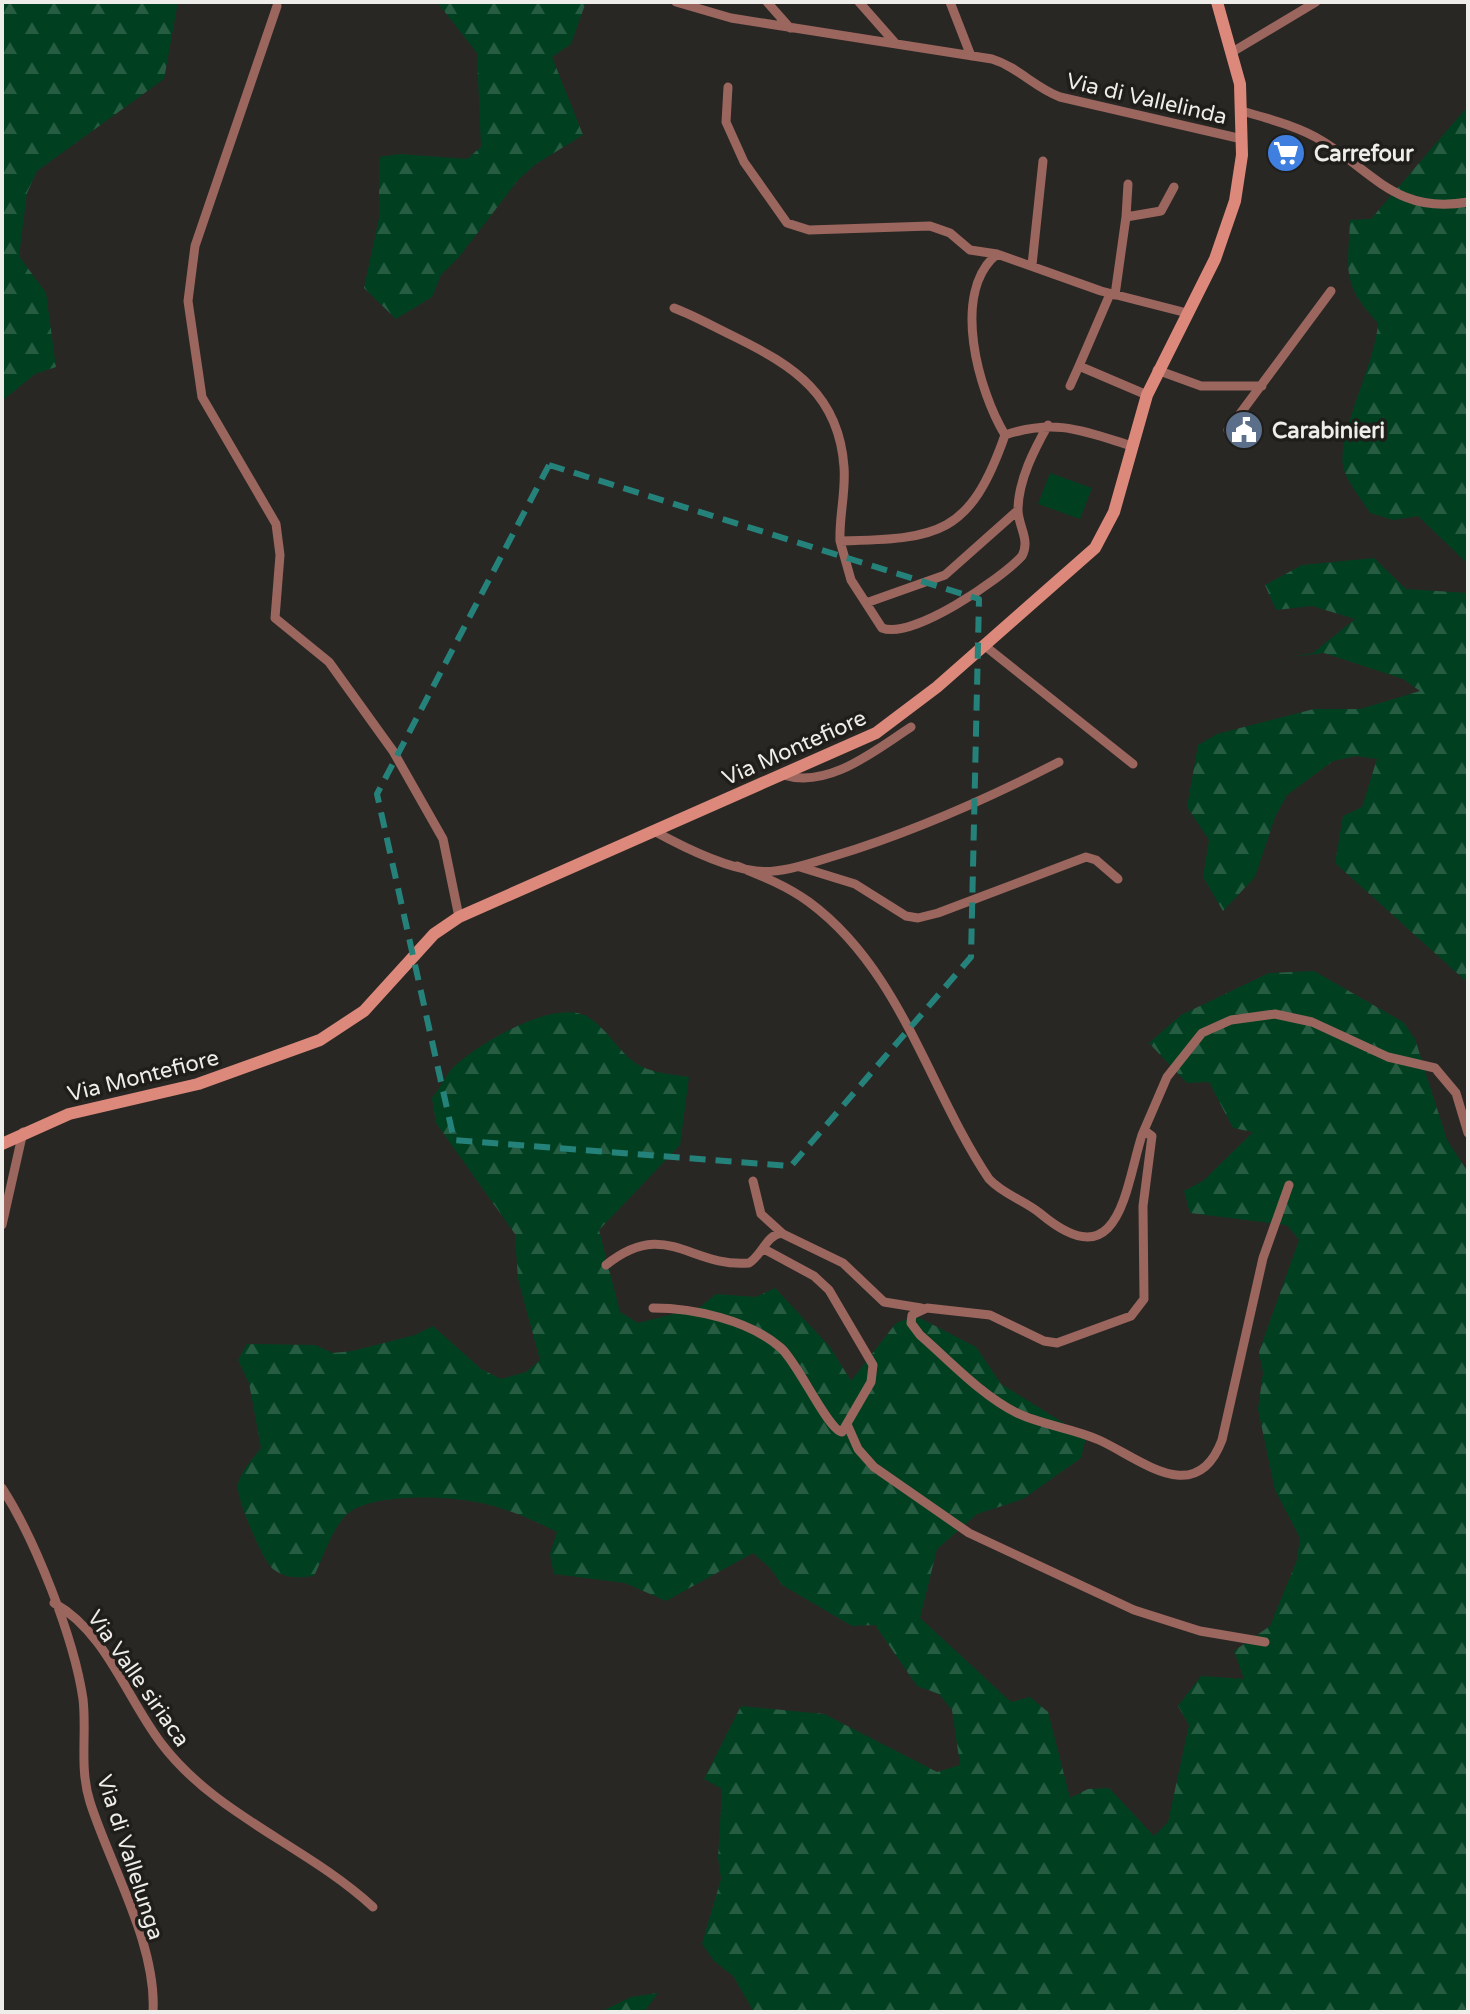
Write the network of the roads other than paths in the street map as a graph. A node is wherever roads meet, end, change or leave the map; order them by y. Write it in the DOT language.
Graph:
graph roads {
  1 [pos="676,2"];
  2 [pos="767,2"];
  3 [pos="859,2"];
  4 [pos="950,2"];
  5 [pos="1217,2"];
  6 [pos="1316,2"];
  7 [pos="277,6"];
  8 [pos="1299,6"];
  9 [pos="790,28"];
  10 [pos="896,44"];
  11 [pos="1234,51"];
  12 [pos="971,56"];
  13 [pos="728,87"];
  14 [pos="1242,111"];
  15 [pos="1242,139"];
  16 [pos="1043,161"];
  17 [pos="1128,184"];
  18 [pos="1174,187"];
  19 [pos="1468,202"];
  20 [pos="1126,217"];
  21 [pos="997,254"];
  22 [pos="1032,265"];
  23 [pos="1331,291"];
  24 [pos="1112,295"];
  25 [pos="674,308"];
  26 [pos="1187,313"];
  27 [pos="1079,366"];
  28 [pos="1157,370"];
  29 [pos="1070,386"];
  30 [pos="1262,386"];
  31 [pos="1147,395"];
  32 [pos="1048,425"];
  33 [pos="1228,430"];
  34 [pos="1005,435"];
  35 [pos="1132,446"];
  36 [pos="1017,511"];
  37 [pos="840,541"];
  38 [pos="866,603"];
  39 [pos="985,646"];
  40 [pos="911,727"];
  41 [pos="1059,762"];
  42 [pos="1133,764"];
  43 [pos="783,775"];
  44 [pos="654,831"];
  45 [pos="737,866"];
  46 [pos="792,866"];
  47 [pos="1118,879"];
  48 [pos="459,917"];
  49 [pos="23,1132"];
  50 [pos="1468,1133"];
  51 [pos="1142,1135"];
  52 [pos="2,1144"];
  53 [pos="753,1181"];
  54 [pos="1289,1185"];
  55 [pos="2,1225"];
  56 [pos="783,1234"];
  57 [pos="764,1249"];
  58 [pos="606,1265"];
  59 [pos="653,1308"];
  60 [pos="932,1309"];
  61 [pos="847,1424"];
  62 [pos="2,1488"];
  63 [pos="54,1603"];
  64 [pos="1265,1642"];
  65 [pos="373,1907"];
  66 [pos="153,2012"];
  1 -- 9 [label="street, Via di Vallelinda"];
  2 -- 9 [label="street"];
  3 -- 10 [label="street"];
  4 -- 12 [label="street"];
  5 -- 11 [label="main road, Via Montefiore"];
  6 -- 8 [label="street"];
  7 -- 48 [label="street"];
  8 -- 11 [label="street"];
  9 -- 10 [label="street, Via di Vallelinda"];
  10 -- 12 [label="street, Via di Vallelinda"];
  11 -- 14 [label="main road, Via Montefiore"];
  12 -- 15 [label="street, Via di Vallelinda"];
  13 -- 21 [label="street"];
  14 -- 15 [label="main road, Via Montefiore"];
  14 -- 19 [label="street"];
  15 -- 26 [label="main road, Via Montefiore"];
  16 -- 22 [label="street"];
  17 -- 20 [label="street"];
  18 -- 20 [label="street"];
  20 -- 24 [label="street"];
  21 -- 22 [label="street"];
  21 -- 34 [label="street"];
  22 -- 24 [label="street"];
  23 -- 30 [label="street"];
  24 -- 26 [label="street"];
  24 -- 27 [label="street"];
  25 -- 37 [label="street"];
  26 -- 28 [label="main road, Via Montefiore"];
  27 -- 29 [label="street"];
  27 -- 31 [label="street"];
  28 -- 30 [label="street"];
  28 -- 31 [label="main road, Via Montefiore"];
  30 -- 33 [label="street"];
  31 -- 35 [label="main road, Via Montefiore"];
  32 -- 34 [label="street"];
  32 -- 35 [label="street"];
  32 -- 36 [label="street"];
  34 -- 37 [label="street"];
  35 -- 39 [label="main road, Via Montefiore"];
  36 -- 38 [label="street"];
  36 -- 38 [label="street"];
  37 -- 38 [label="street"];
  39 -- 42 [label="street"];
  39 -- 43 [label="main road, Via Montefiore"];
  40 -- 43 [label="street"];
  41 -- 46 [label="street"];
  43 -- 44 [label="main road, Via Montefiore"];
  44 -- 45 [label="street"];
  44 -- 48 [label="main road, Via Montefiore"];
  45 -- 46 [label="street"];
  45 -- 51 [label="street"];
  46 -- 47 [label="street"];
  48 -- 49 [label="main road, Via Montefiore"];
  49 -- 52 [label="main road, Via Montefiore"];
  49 -- 55 [label="street"];
  50 -- 51 [label="street"];
  51 -- 60 [label="street"];
  53 -- 56 [label="street"];
  54 -- 60 [label="street"];
  56 -- 57 [label="street"];
  56 -- 60 [label="street"];
  57 -- 58 [label="street"];
  57 -- 61 [label="street"];
  59 -- 61 [label="street"];
  61 -- 64 [label="street"];
  62 -- 63 [label="street, Via di Vallelunga"];
  63 -- 65 [label="street, Via Valle siriaca"];
  63 -- 66 [label="street, Via di Vallelunga"];
}
